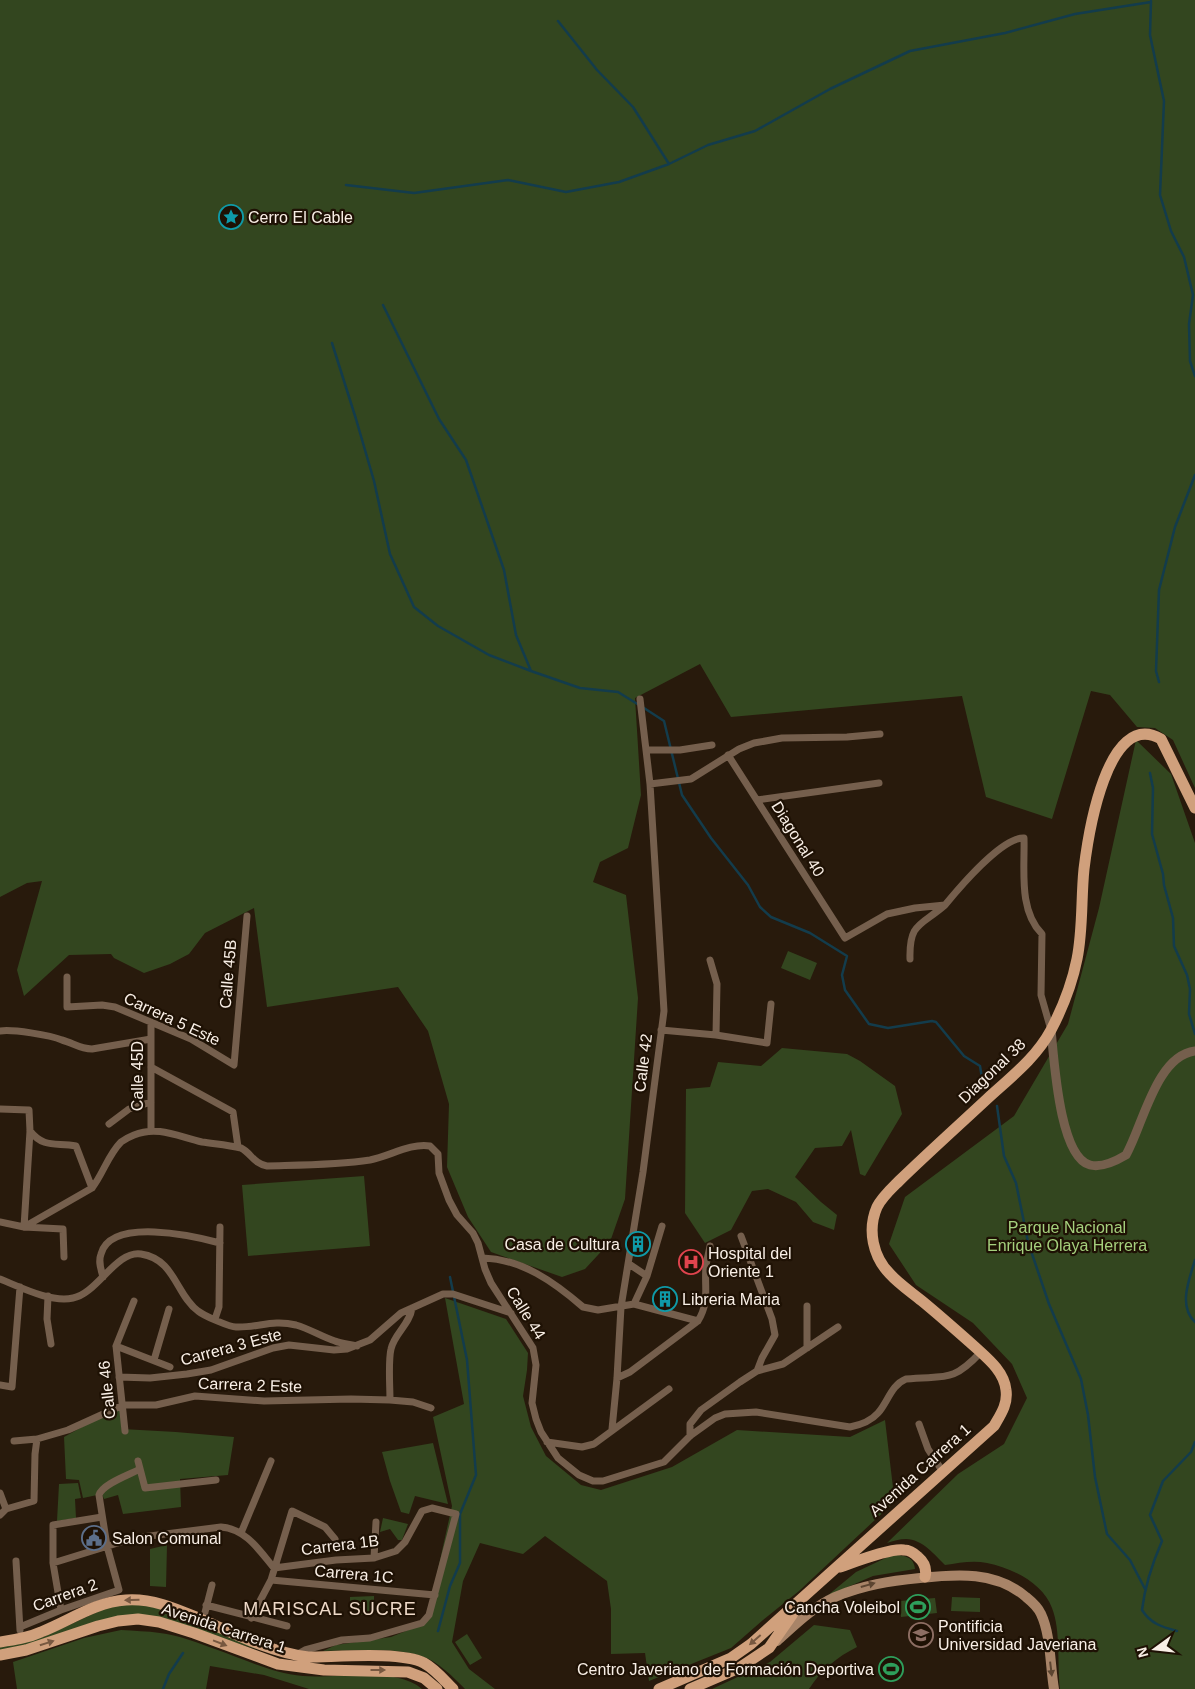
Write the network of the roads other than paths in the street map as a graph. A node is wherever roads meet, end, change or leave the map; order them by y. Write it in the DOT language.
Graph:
graph roads {
  1 [pos="640,699"];
  2 [pos="880,734"];
  3 [pos="712,745"];
  4 [pos="646,750"];
  5 [pos="728,755"];
  6 [pos="879,783"];
  7 [pos="650,784"];
  8 [pos="757,800"];
  9 [pos="1195,808"];
  10 [pos="945,905"];
  11 [pos="247,916"];
  12 [pos="910,959"];
  13 [pos="710,960"];
  14 [pos="67,977"];
  15 [pos="771,1004"];
  16 [pos="151,1022"];
  17 [pos="661,1030"];
  18 [pos="1051,1030"];
  19 [pos="1,1031"];
  20 [pos="716,1035"];
  21 [pos="151,1039"];
  22 [pos="1195,1051"];
  23 [pos="234,1065"];
  24 [pos="151,1067"];
  25 [pos="151,1102"];
  26 [pos="0,1109"];
  27 [pos="109,1124"];
  28 [pos="151,1130"];
  29 [pos="30,1131"];
  30 [pos="238,1147"];
  31 [pos="92,1188"];
  32 [pos="0,1222"];
  33 [pos="662,1226"];
  34 [pos="24,1227"];
  35 [pos="220,1227"];
  36 [pos="741,1236"];
  37 [pos="220,1243"];
  38 [pos="710,1246"];
  39 [pos="64,1257"];
  40 [pos="483,1258"];
  41 [pos="629,1264"];
  42 [pos="646,1276"];
  43 [pos="103,1277"];
  44 [pos="0,1279"];
  45 [pos="20,1287"];
  46 [pos="48,1296"];
  47 [pos="134,1301"];
  48 [pos="634,1304"];
  49 [pos="807,1306"];
  50 [pos="621,1307"];
  51 [pos="412,1308"];
  52 [pos="169,1309"];
  53 [pos="511,1313"];
  54 [pos="215,1319"];
  55 [pos="698,1321"];
  56 [pos="838,1326"];
  57 [pos="51,1344"];
  58 [pos="116,1346"];
  59 [pos="358,1346"];
  60 [pos="807,1348"];
  61 [pos="981,1352"];
  62 [pos="154,1360"];
  63 [pos="170,1366"];
  64 [pos="757,1371"];
  65 [pos="119,1377"];
  66 [pos="617,1378"];
  67 [pos="0,1384"];
  68 [pos="668,1389"];
  69 [pos="390,1400"];
  70 [pos="122,1406"];
  71 [pos="431,1408"];
  72 [pos="919,1424"];
  73 [pos="612,1429"];
  74 [pos="125,1431"];
  75 [pos="690,1436"];
  76 [pos="37,1439"];
  77 [pos="14,1441"];
  78 [pos="547,1442"];
  79 [pos="138,1460"];
  80 [pos="271,1461"];
  81 [pos="140,1469"];
  82 [pos="943,1472"];
  83 [pos="216,1480"];
  84 [pos="0,1493"];
  85 [pos="6,1509"];
  86 [pos="0,1515"];
  87 [pos="102,1517"];
  88 [pos="376,1522"];
  89 [pos="242,1533"];
  90 [pos="335,1539"];
  91 [pos="107,1546"];
  92 [pos="374,1558"];
  93 [pos="16,1561"];
  94 [pos="53,1563"];
  95 [pos="274,1568"];
  96 [pos="836,1568"];
  97 [pos="925,1577"];
  98 [pos="271,1580"];
  99 [pos="212,1585"];
  100 [pos="435,1595"];
  101 [pos="805,1597"];
  102 [pos="206,1605"];
  103 [pos="62,1610"];
  104 [pos="252,1618"];
  105 [pos="203,1620"];
  106 [pos="287,1626"];
  107 [pos="20,1627"];
  108 [pos="20,1639"];
  109 [pos="0,1642"];
  110 [pos="769,1648"];
  111 [pos="0,1655"];
  112 [pos="295,1656"];
  113 [pos="437,1689"];
  114 [pos="453,1689"];
  115 [pos="659,1689"];
  116 [pos="690,1689"];
  117 [pos="1054,1689"];
  1 -- 4 [label="street, Calle 42"];
  2 -- 5 [label="street"];
  3 -- 4 [label="street"];
  4 -- 7 [label="street, Calle 42"];
  5 -- 7 [label="street"];
  5 -- 8 [label="street, Diagonal 40"];
  6 -- 8 [label="street"];
  7 -- 17 [label="street, Calle 42"];
  8 -- 10 [label="street, Diagonal 40"];
  9 -- 18 [label="main road, Diagonal 38"];
  10 -- 12 [label="street"];
  10 -- 18 [label="street"];
  11 -- 23 [label="street, Calle 45B"];
  13 -- 20 [label="street"];
  14 -- 16 [label="street, Carrera 5 Este"];
  15 -- 20 [label="street"];
  16 -- 21 [label="street, Calle 45D"];
  16 -- 23 [label="street, Carrera 5 Este"];
  17 -- 20 [label="street"];
  17 -- 41 [label="street, Calle 42"];
  18 -- 22 [label="street"];
  18 -- 61 [label="main road, Diagonal 38"];
  19 -- 21 [label="street, Carrera 5 Este"];
  21 -- 24 [label="street, Calle 45D"];
  24 -- 25 [label="street, Calle 45D"];
  24 -- 30 [label="street"];
  25 -- 27 [label="street"];
  25 -- 28 [label="street, Calle 45D"];
  26 -- 29 [label="street"];
  28 -- 30 [label="street"];
  28 -- 31 [label="street"];
  29 -- 31 [label="street"];
  29 -- 34 [label="street"];
  30 -- 40 [label="street, Calle 44"];
  31 -- 34 [label="street"];
  32 -- 34 [label="street"];
  33 -- 42 [label="street"];
  34 -- 39 [label="street"];
  35 -- 37 [label="street"];
  36 -- 64 [label="street"];
  37 -- 43 [label="street"];
  37 -- 54 [label="street"];
  38 -- 55 [label="street"];
  40 -- 50 [label="street"];
  40 -- 53 [label="street, Calle 44"];
  41 -- 42 [label="street"];
  41 -- 50 [label="street, Calle 42"];
  42 -- 48 [label="street"];
  43 -- 46 [label="street"];
  43 -- 54 [label="street"];
  44 -- 45 [label="street"];
  45 -- 46 [label="street"];
  45 -- 67 [label="street"];
  46 -- 57 [label="street"];
  47 -- 58 [label="street"];
  48 -- 50 [label="street"];
  48 -- 55 [label="street"];
  49 -- 60 [label="street"];
  50 -- 66 [label="street, Calle 42"];
  51 -- 53 [label="street, Carrera 3 Este"];
  51 -- 59 [label="street, Carrera 3 Este"];
  51 -- 69 [label="street"];
  52 -- 62 [label="street"];
  53 -- 78 [label="street, Calle 44"];
  54 -- 59 [label="street"];
  55 -- 66 [label="street"];
  56 -- 60 [label="street"];
  58 -- 62 [label="street"];
  58 -- 65 [label="street, Calle 46"];
  59 -- 65 [label="street, Carrera 3 Este"];
  60 -- 64 [label="street"];
  61 -- 75 [label="street, Calle 44"];
  61 -- 82 [label="main road, Avenida Carrera 1"];
  62 -- 63 [label="street"];
  64 -- 75 [label="street"];
  65 -- 70 [label="street, Calle 46"];
  66 -- 73 [label="street, Calle 42"];
  68 -- 73 [label="street"];
  69 -- 70 [label="street, Carrera 2 Este"];
  69 -- 71 [label="street, Carrera 2 Este"];
  70 -- 74 [label="street, Calle 46"];
  70 -- 76 [label="street, Carrera 2 Este"];
  72 -- 82 [label="street"];
  73 -- 78 [label="street"];
  75 -- 78 [label="street, Calle 44"];
  76 -- 77 [label="street, Carrera 2 Este"];
  76 -- 85 [label="street"];
  79 -- 81 [label="street"];
  80 -- 89 [label="street"];
  81 -- 83 [label="street"];
  81 -- 87 [label="street"];
  82 -- 96 [label="main road, Avenida Carrera 1"];
  84 -- 85 [label="street"];
  85 -- 86 [label="street"];
  87 -- 91 [label="street"];
  87 -- 94 [label="street"];
  88 -- 92 [label="street"];
  89 -- 91 [label="street"];
  89 -- 95 [label="street"];
  90 -- 95 [label="street"];
  91 -- 94 [label="street"];
  91 -- 103 [label="street, Carrera 2"];
  92 -- 95 [label="street, Carrera 1B"];
  92 -- 100 [label="street, Carrera 1B"];
  93 -- 107 [label="street"];
  94 -- 103 [label="street"];
  95 -- 98 [label="street"];
  96 -- 97 [label="main road"];
  96 -- 101 [label="main road, Avenida Carrera 1"];
  110 -- 97 [label="main road, one-way"];
  97 -- 117 [label="main road, one-way"];
  98 -- 100 [label="street, Carrera 1C"];
  98 -- 104 [label="street"];
  99 -- 102 [label="street"];
  100 -- 112 [label="street"];
  101 -- 110 [label="main road, Avenida Carrera 1"];
  101 -- 115 [label="main road, Avenida Carrera 1, one-way"];
  102 -- 104 [label="street"];
  102 -- 105 [label="street"];
  103 -- 107 [label="street, Carrera 2"];
  104 -- 106 [label="street"];
  105 -- 108 [label="main road, Avenida Carrera 1, one-way"];
  105 -- 112 [label="main road, Avenida Carrera 1"];
  107 -- 108 [label="street"];
  108 -- 109 [label="main road, Avenida Carrera 1"];
  110 -- 116 [label="main road, Avenida Carrera 1"];
  111 -- 113 [label="main road, Avenida Carrera 1, one-way"];
  112 -- 114 [label="main road, Avenida Carrera 1"];
}
